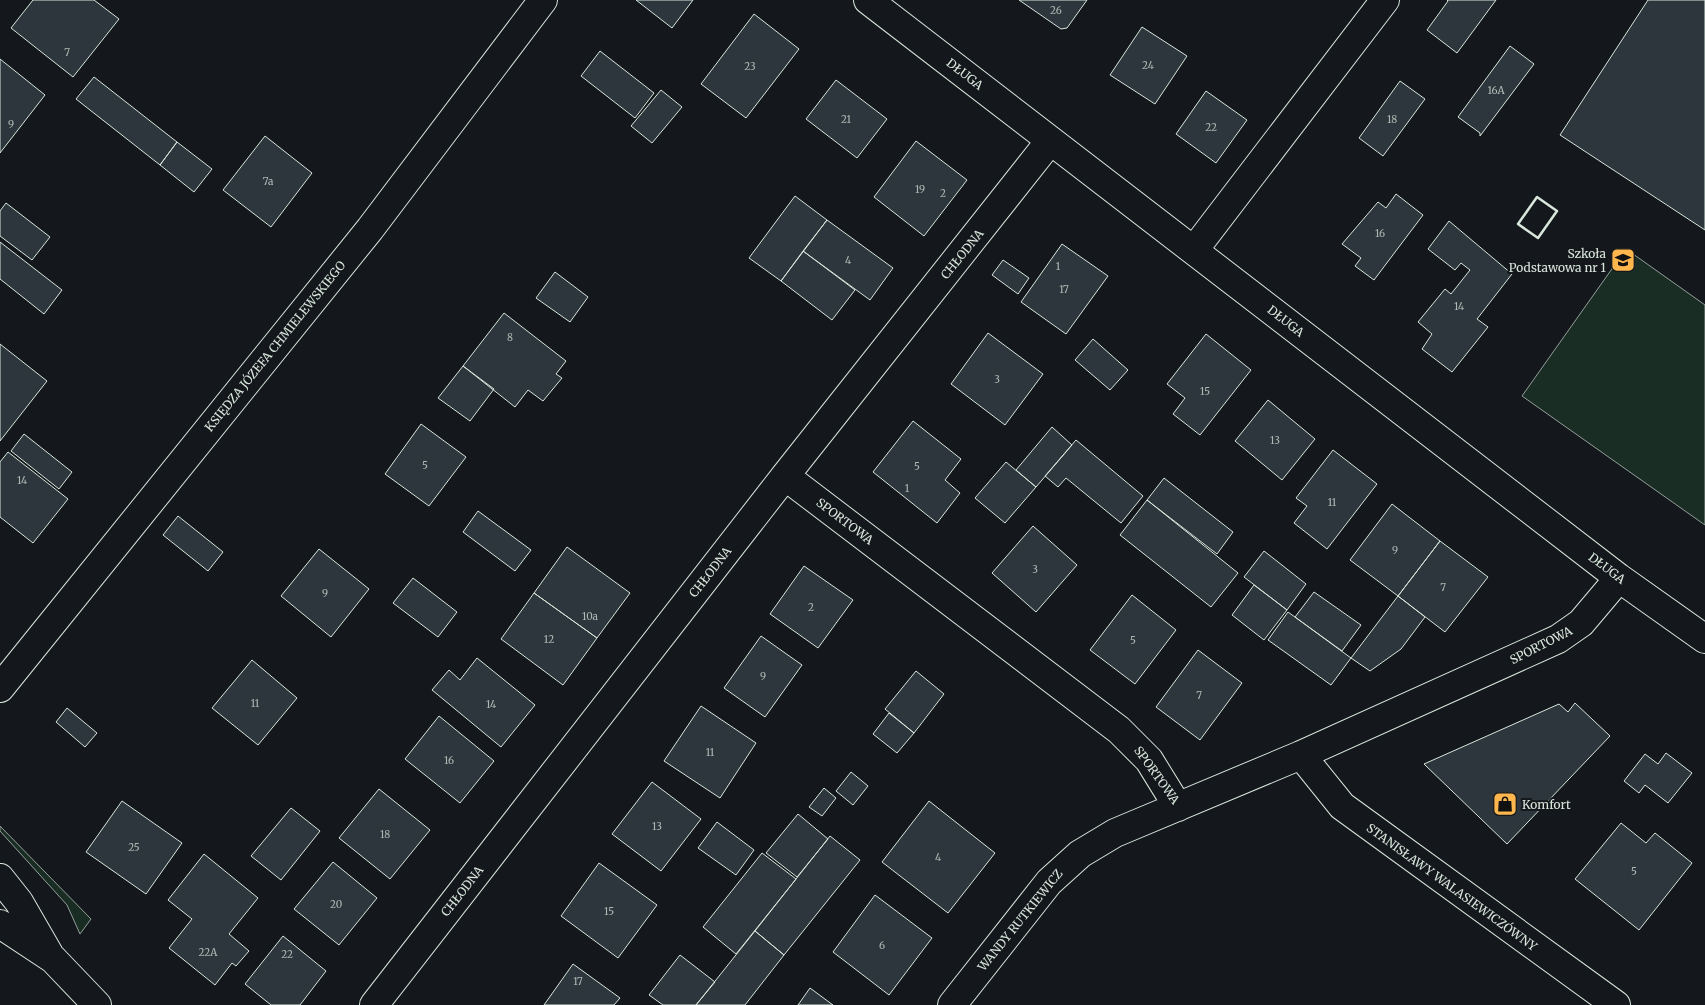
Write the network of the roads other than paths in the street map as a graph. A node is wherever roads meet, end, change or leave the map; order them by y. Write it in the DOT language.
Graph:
graph roads {
  1 [pos="543,0"];
  2 [pos="868,0"];
  3 [pos="1385,0"];
  4 [pos="897,9"];
  5 [pos="1050,141"];
  6 [pos="1194,250"];
  7 [pos="785,476"];
  8 [pos="1619,578"];
  9 [pos="1705,639"];
  10 [pos="0,688"];
  11 [pos="1301,755"];
  12 [pos="1178,808"];
  13 [pos="0,878"];
  14 [pos="0,924"];
  15 [pos="53,959"];
  16 [pos="1598,1000"];
  17 [pos="98,1005"];
  18 [pos="374,1005"];
  19 [pos="952,1005"];
  1 -- 10 [label="street, KSIĘDZA JÓZEFA CHMIELEWSKIEGO"];
  2 -- 4 [label="street, DŁUGA"];
  3 -- 6 [label="street"];
  4 -- 5 [label="street, DŁUGA"];
  5 -- 6 [label="street, DŁUGA"];
  5 -- 7 [label="street, CHŁODNA"];
  6 -- 8 [label="street, DŁUGA"];
  7 -- 12 [label="street, SPORTOWA"];
  7 -- 18 [label="street, CHŁODNA"];
  8 -- 9 [label="street, DŁUGA"];
  8 -- 11 [label="street, SPORTOWA"];
  11 -- 12 [label="street, SPORTOWA"];
  11 -- 16 [label="street, STANISŁAWY WALASIEWICZÓWNY"];
  12 -- 19 [label="street, WANDY RUTKIEWICZ"];
  13 -- 15 [label="street"];
  14 -- 15 [label="street"];
  15 -- 17 [label="street"];
}
